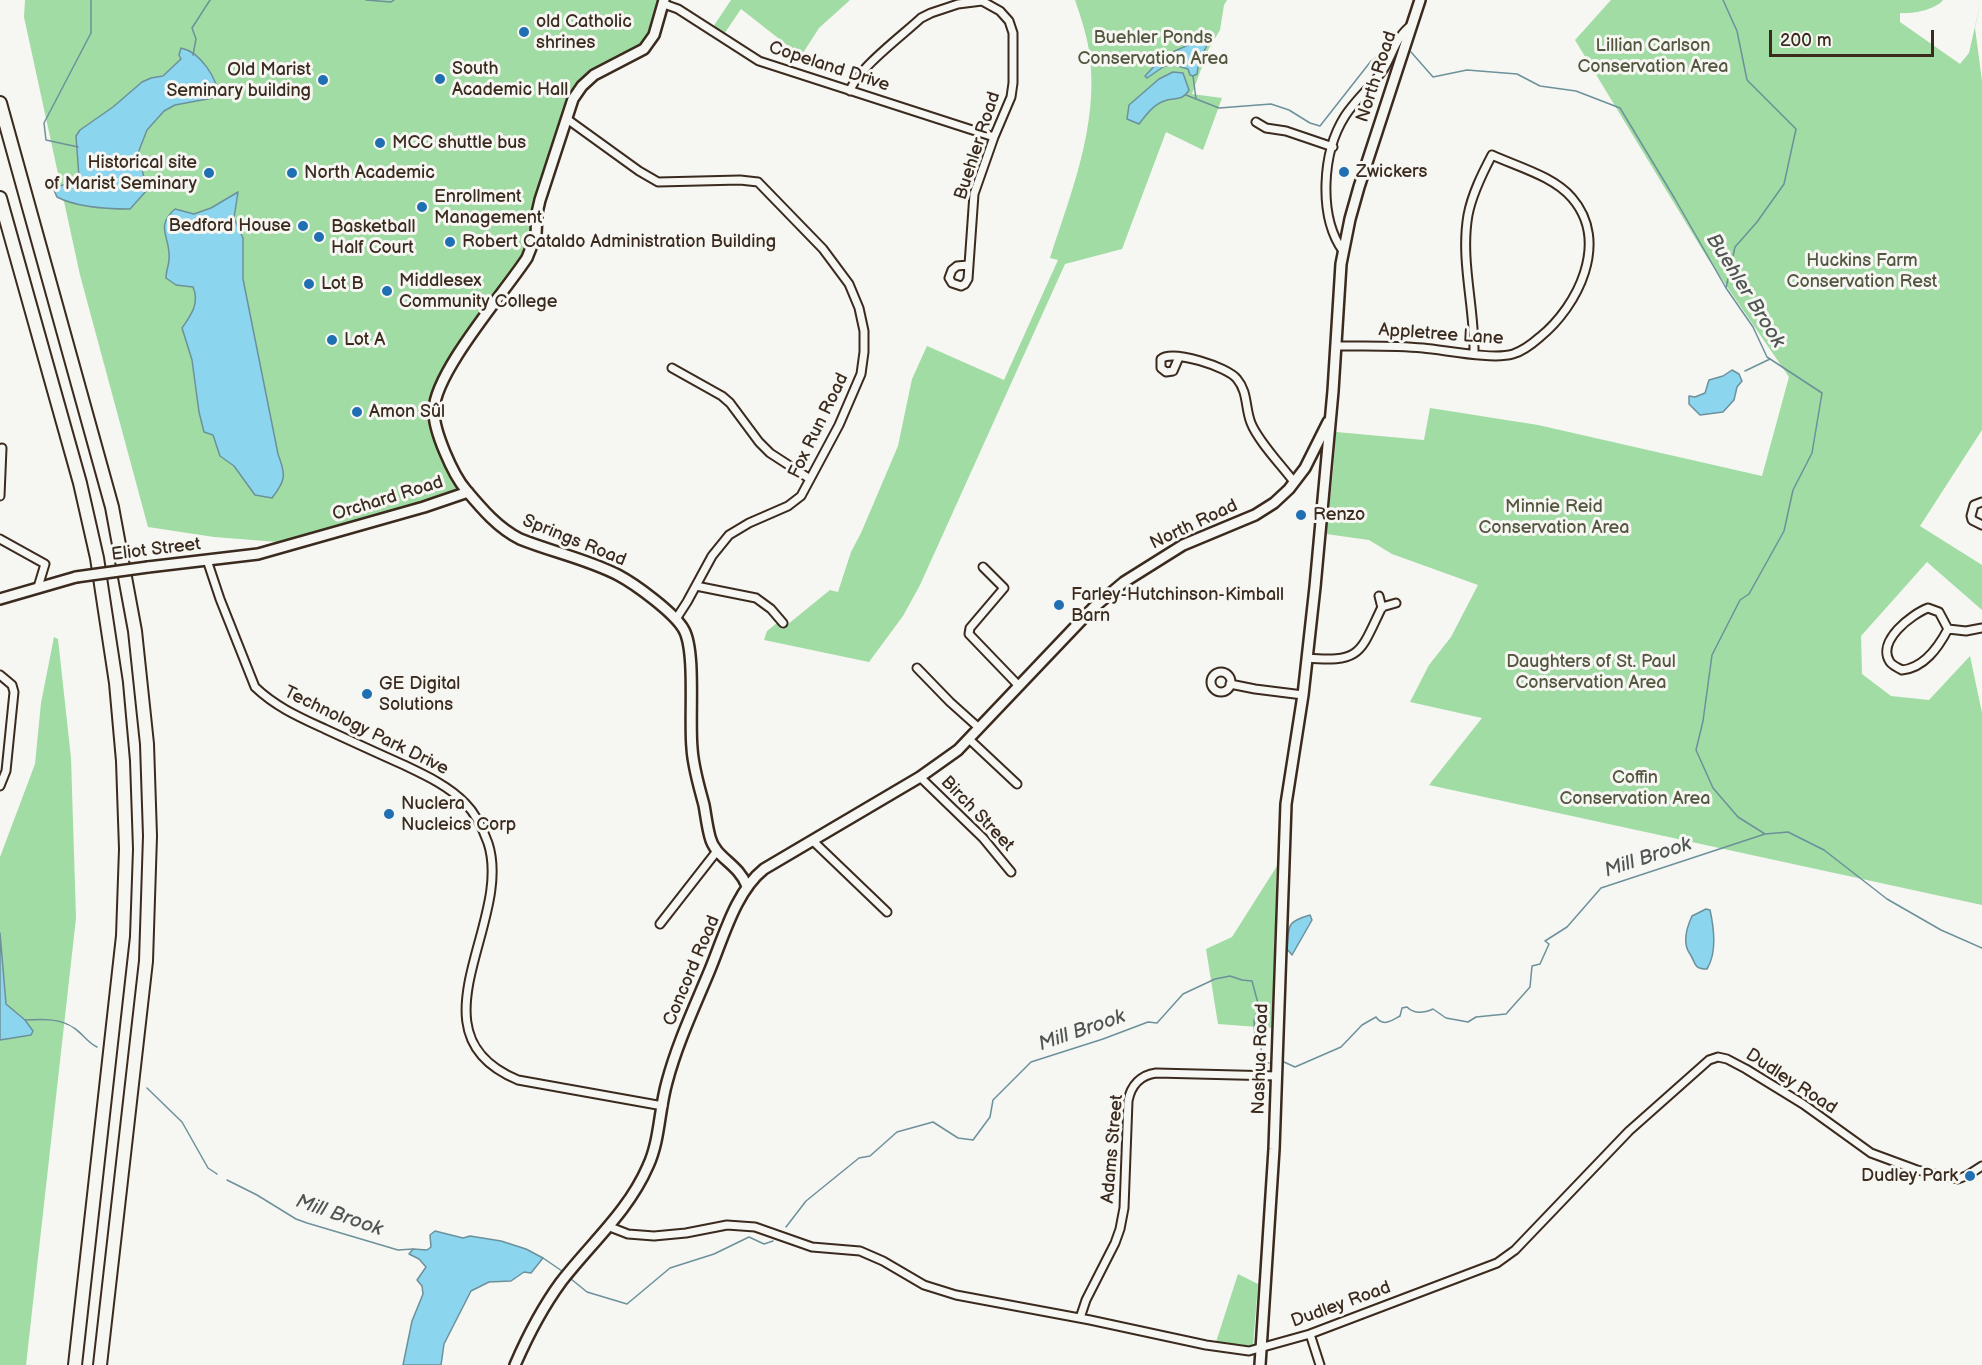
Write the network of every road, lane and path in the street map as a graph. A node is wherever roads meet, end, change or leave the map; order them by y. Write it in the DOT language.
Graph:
graph roads {
  1 [pos="1420,0"];
  2 [pos="664,2"];
  3 [pos="1412,25"];
  4 [pos="850,90"];
  5 [pos="0,104"];
  6 [pos="567,119"];
  7 [pos="1257,122"];
  8 [pos="994,137"];
  9 [pos="1333,147"];
  10 [pos="0,198"];
  11 [pos="1343,251"];
  12 [pos="968,265"];
  13 [pos="1336,345"];
  14 [pos="1474,354"];
  15 [pos="1179,357"];
  16 [pos="672,368"];
  17 [pos="1331,419"];
  18 [pos="2,448"];
  19 [pos="1305,468"];
  20 [pos="1326,474"];
  21 [pos="810,479"];
  22 [pos="1294,482"];
  23 [pos="468,492"];
  24 [pos="0,496"];
  25 [pos="1982,502"];
  26 [pos="1982,525"];
  27 [pos="318,537"];
  28 [pos="0,539"];
  29 [pos="207,560"];
  30 [pos="983,567"];
  31 [pos="696,586"];
  32 [pos="38,587"];
  33 [pos="1379,596"];
  34 [pos="0,599"];
  35 [pos="1396,603"];
  36 [pos="1382,608"];
  37 [pos="676,619"];
  38 [pos="783,622"];
  39 [pos="1982,628"];
  40 [pos="1948,629"];
  41 [pos="1307,658"];
  42 [pos="917,668"];
  43 [pos="0,675"];
  44 [pos="1230,684"];
  45 [pos="1019,686"];
  46 [pos="1303,695"];
  47 [pos="979,728"];
  48 [pos="969,739"];
  49 [pos="920,777"];
  50 [pos="1017,784"];
  51 [pos="0,786"];
  52 [pos="813,841"];
  53 [pos="717,851"];
  54 [pos="1011,872"];
  55 [pos="747,886"];
  56 [pos="887,912"];
  57 [pos="660,924"];
  58 [pos="1277,1076"];
  59 [pos="663,1106"];
  60 [pos="1982,1166"];
  61 [pos="610,1227"];
  62 [pos="1080,1318"];
  63 [pos="1310,1334"];
  64 [pos="1261,1349"];
  65 [pos="75,1365"];
  66 [pos="100,1365"];
  67 [pos="515,1365"];
  68 [pos="1260,1365"];
  69 [pos="1320,1365"];
  1 -- 3 [label="main road, North Road"];
  2 -- 4 [label="street, Copeland Drive"];
  2 -- 6 [label="main road, Springs Road"];
  3 -- 9 [label="street"];
  3 -- 11 [label="main road, North Road"];
  4 -- 8 [label="street, Copeland Drive"];
  4 -- 8 [label="street, Buehler Road"];
  5 -- 66 [label="highway"];
  6 -- 21 [label="street, Fox Run Road"];
  6 -- 23 [label="main road, Springs Road"];
  7 -- 9 [label="street"];
  8 -- 12 [label="street, Buehler Road"];
  9 -- 11 [label="street"];
  10 -- 65 [label="highway"];
  11 -- 13 [label="main road, North Road"];
  13 -- 14 [label="street, Appletree Lane"];
  13 -- 17 [label="main road, North Road"];
  14 -- 14 [label="street, Appletree Lane"];
  15 -- 22 [label="street"];
  16 -- 21 [label="street"];
  17 -- 19 [label="main road, North Road"];
  17 -- 20 [label="main road, North Road"];
  18 -- 24 [label="street"];
  19 -- 20 [label="main road"];
  19 -- 22 [label="main road, North Road"];
  20 -- 41 [label="main road, North Road"];
  21 -- 31 [label="street, Fox Run Road"];
  22 -- 45 [label="main road, North Road"];
  23 -- 27 [label="main road, Orchard Road"];
  23 -- 37 [label="main road, Springs Road"];
  25 -- 26 [label="street"];
  27 -- 29 [label="main road, Eliot Street"];
  28 -- 32 [label="street"];
  29 -- 32 [label="main road, Eliot Street, bridge"];
  29 -- 59 [label="street, Technology Park Drive"];
  30 -- 45 [label="street"];
  31 -- 37 [label="street, Fox Run Road"];
  31 -- 38 [label="street"];
  32 -- 34 [label="main road, Eliot Street"];
  33 -- 36 [label="street"];
  35 -- 36 [label="street"];
  36 -- 41 [label="street"];
  37 -- 53 [label="main road, Springs Road"];
  39 -- 40 [label="street"];
  40 -- 40 [label="street"];
  41 -- 46 [label="main road, Nashua Road"];
  42 -- 47 [label="street"];
  43 -- 51 [label="street"];
  44 -- 46 [label="street"];
  45 -- 47 [label="main road, Concord Road"];
  46 -- 58 [label="main road, Nashua Road"];
  47 -- 48 [label="main road, Concord Road"];
  48 -- 49 [label="main road, Concord Road"];
  48 -- 50 [label="street"];
  49 -- 52 [label="main road, Concord Road"];
  49 -- 54 [label="street, Birch Street"];
  52 -- 55 [label="main road, Concord Road"];
  52 -- 56 [label="street"];
  53 -- 55 [label="main road, Springs Road"];
  53 -- 57 [label="street"];
  55 -- 59 [label="main road, Concord Road"];
  58 -- 62 [label="street, Adams Street"];
  58 -- 64 [label="main road, Nashua Road"];
  59 -- 61 [label="main road, Concord Road"];
  60 -- 63 [label="street, Dudley Road"];
  61 -- 62 [label="street, Dudley Road"];
  61 -- 67 [label="main road, Concord Road"];
  62 -- 64 [label="street, Dudley Road"];
  63 -- 64 [label="street, Dudley Road"];
  63 -- 69 [label="street"];
  64 -- 68 [label="main road, Nashua Road"];
}
